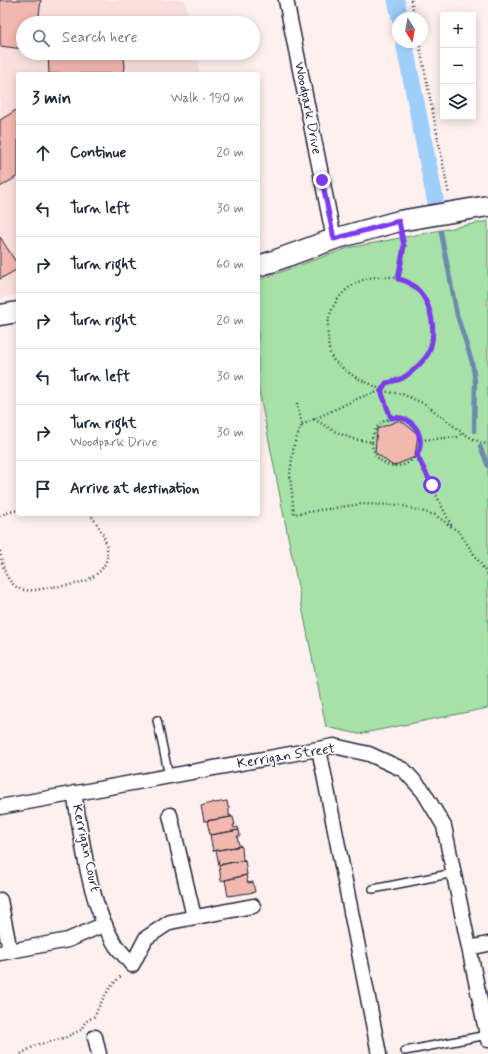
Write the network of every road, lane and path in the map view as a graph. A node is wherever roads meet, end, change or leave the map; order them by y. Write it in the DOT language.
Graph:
graph roads {
  1 [pos="286,0"];
  2 [pos="411,0"];
  3 [pos="414,12"];
  4 [pos="420,48"];
  5 [pos="488,206"];
  6 [pos="452,212"];
  7 [pos="399,221"];
  8 [pos="334,239"];
  9 [pos="260,265"];
  10 [pos="398,279"];
  11 [pos="16,312"];
  12 [pos="0,315"];
  13 [pos="381,391"];
  14 [pos="297,404"];
  15 [pos="391,418"];
  16 [pos="314,419"];
  17 [pos="302,425"];
  18 [pos="463,434"];
  19 [pos="421,440"];
  20 [pos="372,442"];
  21 [pos="488,445"];
  22 [pos="417,455"];
  23 [pos="16,510"];
  24 [pos="0,516"];
  25 [pos="92,516"];
  26 [pos="452,527"];
  27 [pos="0,551"];
  28 [pos="488,575"];
  29 [pos="156,720"];
  30 [pos="319,749"];
  31 [pos="169,776"];
  32 [pos="74,793"];
  33 [pos="0,807"];
  34 [pos="170,815"];
  35 [pos="454,873"];
  36 [pos="373,889"];
  37 [pos="0,900"];
  38 [pos="253,906"];
  39 [pos="194,917"];
  40 [pos="105,924"];
  41 [pos="488,944"];
  42 [pos="469,948"];
  43 [pos="5,952"];
  44 [pos="132,965"];
  45 [pos="95,1037"];
  46 [pos="487,1038"];
  47 [pos="405,1051"];
  48 [pos="21,1054"];
  49 [pos="98,1054"];
  50 [pos="379,1054"];
  1 -- 8 [label="street, Woodpark Drive"];
  2 -- 3 [label="path"];
  4 -- 6 [label="path"];
  5 -- 6 [label="main road"];
  6 -- 7 [label="main road"];
  7 -- 8 [label="main road"];
  7 -- 10 [label="path"];
  8 -- 9 [label="main road"];
  10 -- 13 [label="path"];
  10 -- 13 [label="path"];
  11 -- 12 [label="main road"];
  13 -- 15 [label="path"];
  13 -- 16 [label="path"];
  13 -- 18 [label="path"];
  14 -- 17 [label="path"];
  15 -- 19 [label="path"];
  15 -- 20 [label="path"];
  16 -- 17 [label="path"];
  16 -- 20 [label="path"];
  17 -- 26 [label="path"];
  18 -- 19 [label="path"];
  18 -- 21 [label="path"];
  19 -- 22 [label="path"];
  20 -- 22 [label="path"];
  22 -- 26 [label="path"];
  23 -- 24 [label="path"];
  25 -- 27 [label="path"];
  26 -- 28 [label="path"];
  29 -- 31 [label="lane"];
  30 -- 31 [label="street, Kerrigan Street"];
  30 -- 35 [label="street, Kerrigan Street"];
  30 -- 50 [label="street"];
  31 -- 32 [label="street, Kerrigan Street"];
  32 -- 33 [label="street, Kerrigan Street"];
  32 -- 40 [label="street, Kerrigan Court"];
  34 -- 39 [label="street"];
  35 -- 36 [label="lane"];
  35 -- 42 [label="street, Kerrigan Street"];
  37 -- 43 [label="street"];
  38 -- 39 [label="street"];
  39 -- 44 [label="street"];
  40 -- 43 [label="street"];
  40 -- 44 [label="street, Kerrigan Court"];
  41 -- 42 [label="street"];
  42 -- 46 [label="street, Kerrigan Street"];
  44 -- 48 [label="path"];
  45 -- 49 [label="street"];
  46 -- 47 [label="lane"];
}
